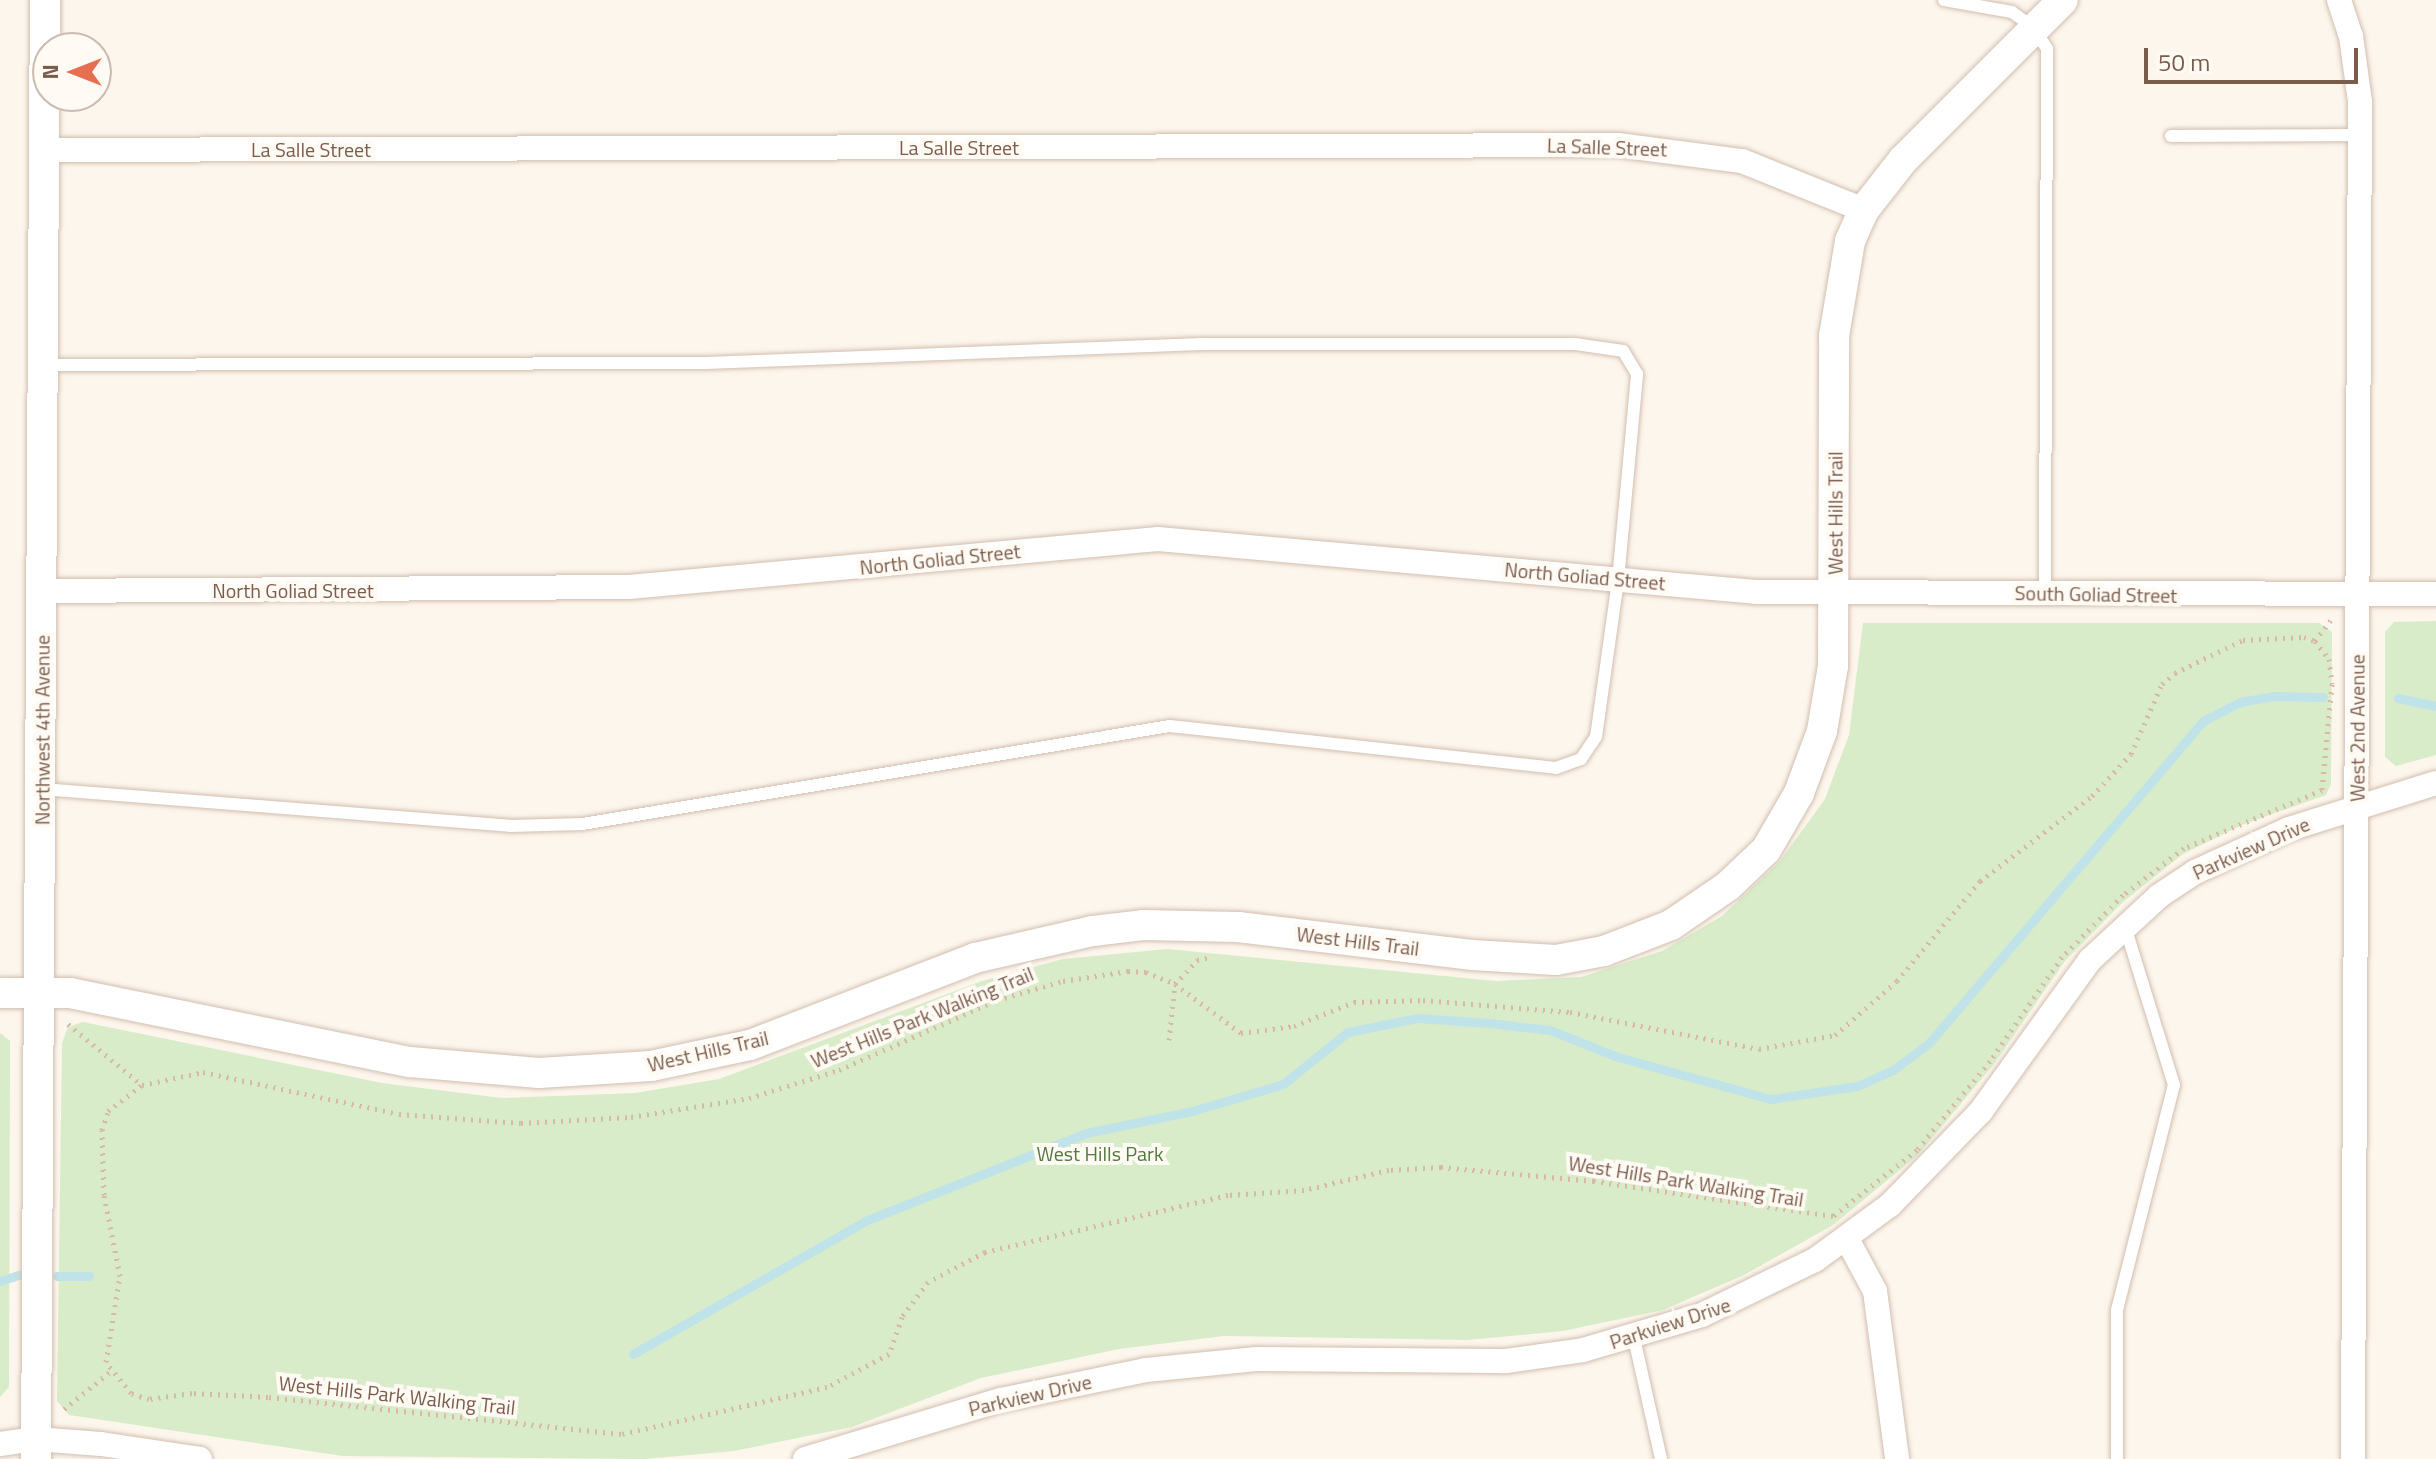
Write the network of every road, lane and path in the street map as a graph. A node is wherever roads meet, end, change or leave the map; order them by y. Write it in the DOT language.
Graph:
graph roads {
  1 [pos="45,0"];
  2 [pos="1944,0"];
  3 [pos="2063,0"];
  4 [pos="2339,0"];
  5 [pos="2034,28"];
  6 [pos="2360,135"];
  7 [pos="2171,136"];
  8 [pos="43,150"];
  9 [pos="1864,210"];
  10 [pos="43,365"];
  11 [pos="1618,580"];
  12 [pos="43,591"];
  13 [pos="1835,593"];
  14 [pos="2045,594"];
  15 [pos="2436,594"];
  16 [pos="2357,597"];
  17 [pos="2331,620"];
  18 [pos="2315,641"];
  19 [pos="2436,783"];
  20 [pos="41,789"];
  21 [pos="2357,804"];
  22 [pos="2125,927"];
  23 [pos="1218,956"];
  24 [pos="1175,984"];
  25 [pos="41,992"];
  26 [pos="0,993"];
  27 [pos="68,1024"];
  28 [pos="1169,1040"];
  29 [pos="142,1085"];
  30 [pos="1847,1239"];
  31 [pos="1634,1338"];
  32 [pos="110,1372"];
  33 [pos="60,1412"];
  34 [pos="0,1444"];
  35 [pos="36,1449"];
  36 [pos="200,1459"];
  37 [pos="805,1459"];
  38 [pos="1661,1459"];
  39 [pos="1897,1459"];
  40 [pos="2117,1459"];
  41 [pos="2353,1459"];
  1 -- 8 [label="street, Northwest 4th Avenue"];
  2 -- 5 [label="lane"];
  3 -- 5 [label="street, West Hills Trail"];
  4 -- 6 [label="street, West 2nd Avenue"];
  5 -- 9 [label="street, West Hills Trail"];
  5 -- 14 [label="lane"];
  6 -- 7 [label="lane"];
  6 -- 16 [label="street, West 2nd Avenue"];
  8 -- 9 [label="street, La Salle Street"];
  8 -- 10 [label="street, Northwest 4th Avenue"];
  9 -- 13 [label="street, West Hills Trail"];
  10 -- 11 [label="lane"];
  10 -- 12 [label="street, Northwest 4th Avenue"];
  11 -- 12 [label="street, North Goliad Street"];
  11 -- 13 [label="street, North Goliad Street"];
  11 -- 20 [label="lane"];
  12 -- 20 [label="street, Northwest 4th Avenue"];
  13 -- 14 [label="street, South Goliad Street"];
  13 -- 25 [label="street, West Hills Trail"];
  14 -- 16 [label="street, South Goliad Street"];
  15 -- 16 [label="street, South Goliad Street"];
  16 -- 21 [label="street, West 2nd Avenue"];
  17 -- 18 [label="path"];
  18 -- 24 [label="path, West Hills Park Walking Trail"];
  18 -- 32 [label="path, West Hills Park Walking Trail"];
  19 -- 21 [label="street, Parkview Drive"];
  20 -- 25 [label="street, Northwest 4th Avenue"];
  21 -- 22 [label="street, Parkview Drive"];
  21 -- 41 [label="street, West 2nd Avenue"];
  22 -- 30 [label="street, Parkview Drive"];
  22 -- 40 [label="lane"];
  23 -- 24 [label="path"];
  24 -- 28 [label="path"];
  24 -- 29 [label="path, West Hills Park Walking Trail"];
  25 -- 26 [label="street, West Hills Trail"];
  25 -- 35 [label="street, Northwest 4th Avenue"];
  27 -- 29 [label="path"];
  29 -- 32 [label="path, West Hills Park Walking Trail"];
  30 -- 31 [label="street, Parkview Drive"];
  30 -- 39 [label="street"];
  31 -- 37 [label="street, Parkview Drive"];
  31 -- 38 [label="lane"];
  32 -- 33 [label="path"];
  34 -- 35 [label="street"];
  35 -- 36 [label="street"];
}
